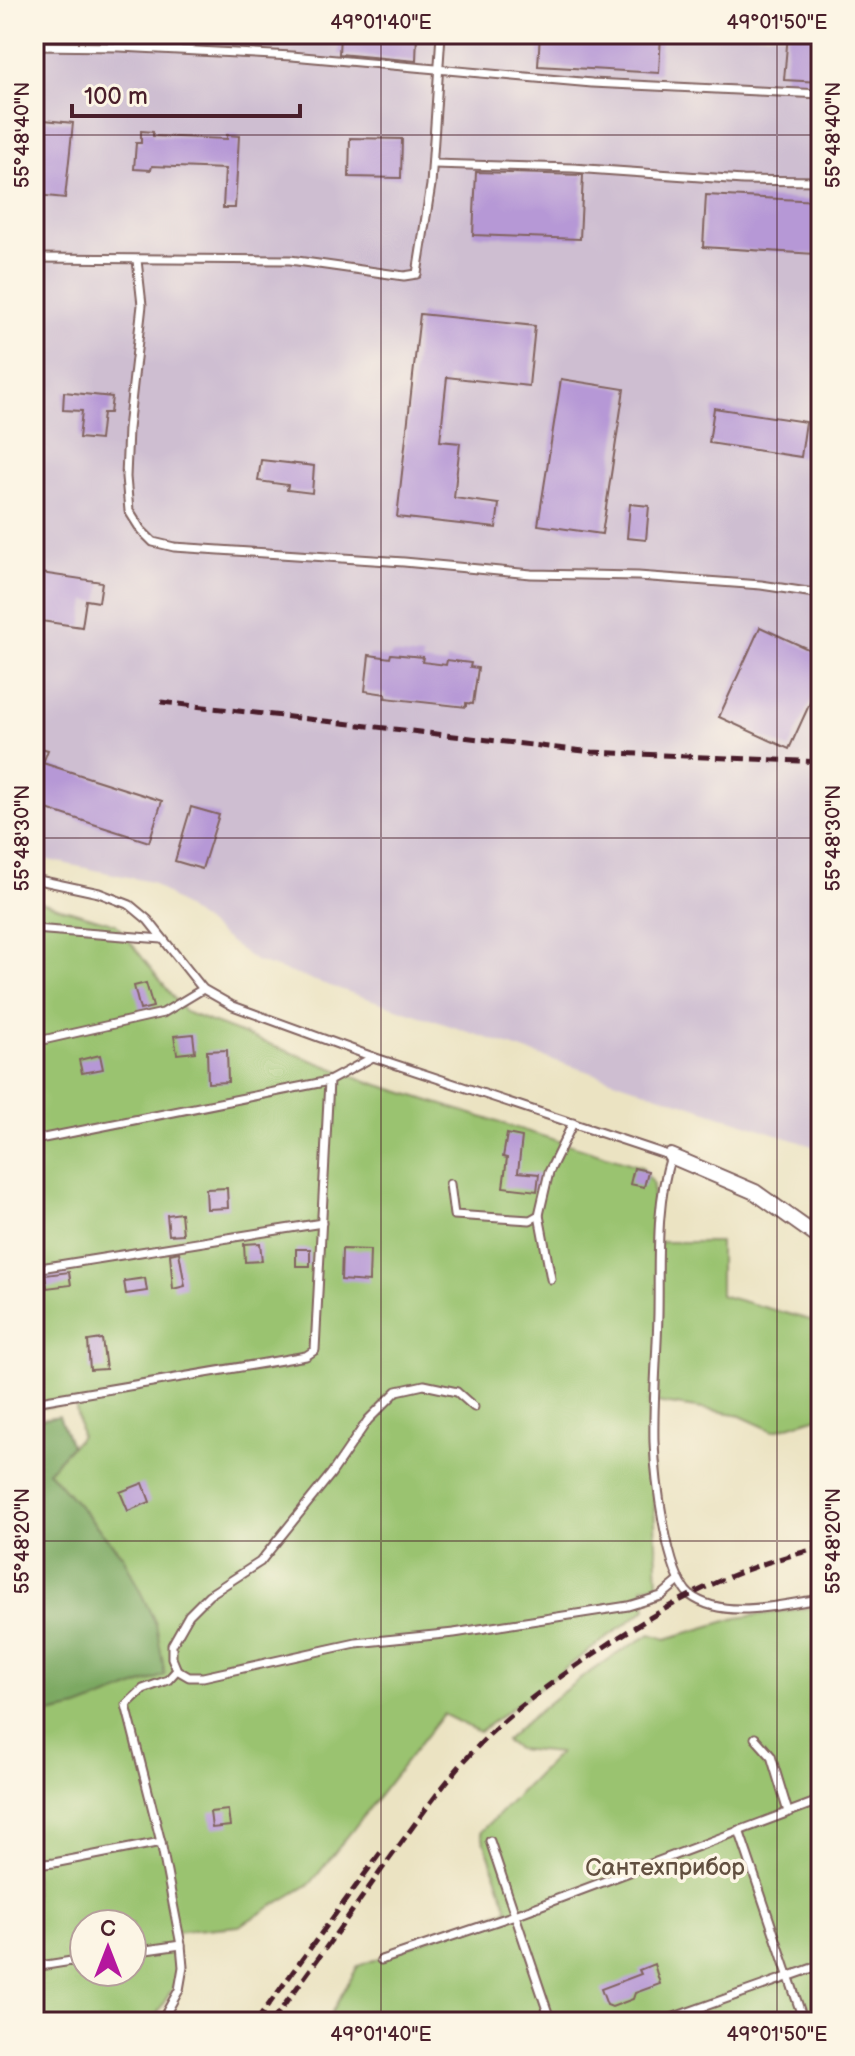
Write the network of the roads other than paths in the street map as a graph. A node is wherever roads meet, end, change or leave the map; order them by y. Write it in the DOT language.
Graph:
graph roads {
  1 [pos="441,34"];
  2 [pos="34,46"];
  3 [pos="440,70"];
  4 [pos="821,94"];
  5 [pos="433,164"];
  6 [pos="821,181"];
  7 [pos="34,258"];
  8 [pos="137,260"];
  9 [pos="821,594"];
  10 [pos="34,879"];
  11 [pos="34,929"];
  12 [pos="162,939"];
  13 [pos="203,989"];
  14 [pos="34,1042"];
  15 [pos="373,1057"];
  16 [pos="329,1081"];
  17 [pos="573,1123"];
  18 [pos="34,1140"];
  19 [pos="671,1156"];
  20 [pos="450,1184"];
  21 [pos="539,1215"];
  22 [pos="322,1223"];
  23 [pos="821,1239"];
  24 [pos="34,1269"];
  25 [pos="551,1279"];
  26 [pos="34,1402"];
  27 [pos="474,1407"];
  28 [pos="679,1581"];
  29 [pos="821,1599"];
  30 [pos="177,1670"];
  31 [pos="755,1738"];
  32 [pos="821,1800"];
  33 [pos="788,1812"];
  34 [pos="739,1830"];
  35 [pos="490,1841"];
  36 [pos="161,1842"];
  37 [pos="34,1865"];
  38 [pos="515,1915"];
  39 [pos="181,1945"];
  40 [pos="148,1950"];
  41 [pos="381,1960"];
  42 [pos="68,1962"];
  43 [pos="821,1965"];
  44 [pos="34,1967"];
  45 [pos="788,1976"];
  46 [pos="161,2022"];
  47 [pos="551,2022"];
  48 [pos="660,2022"];
  49 [pos="804,2022"];
  1 -- 3 [label="lane"];
  2 -- 3 [label="lane"];
  3 -- 4 [label="lane"];
  3 -- 5 [label="lane"];
  5 -- 6 [label="lane"];
  5 -- 8 [label="lane"];
  7 -- 8 [label="lane"];
  8 -- 9 [label="lane"];
  10 -- 12 [label="lane"];
  11 -- 12 [label="lane"];
  12 -- 13 [label="lane"];
  13 -- 14 [label="lane"];
  13 -- 15 [label="lane"];
  15 -- 16 [label="lane"];
  15 -- 17 [label="lane"];
  16 -- 18 [label="lane"];
  16 -- 22 [label="lane"];
  17 -- 19 [label="lane"];
  17 -- 21 [label="lane"];
  19 -- 23 [label="street"];
  19 -- 28 [label="lane"];
  20 -- 21 [label="lane"];
  21 -- 25 [label="lane"];
  22 -- 24 [label="lane"];
  22 -- 26 [label="lane"];
  27 -- 30 [label="lane"];
  28 -- 29 [label="lane"];
  28 -- 30 [label="lane"];
  30 -- 36 [label="lane"];
  31 -- 33 [label="lane"];
  32 -- 33 [label="lane"];
  33 -- 34 [label="lane"];
  34 -- 38 [label="lane"];
  34 -- 45 [label="lane"];
  35 -- 38 [label="lane"];
  36 -- 37 [label="lane"];
  36 -- 39 [label="lane"];
  38 -- 41 [label="lane"];
  38 -- 47 [label="lane"];
  39 -- 40 [label="lane"];
  39 -- 46 [label="lane"];
  42 -- 44 [label="lane"];
  43 -- 45 [label="lane"];
  45 -- 48 [label="lane"];
  45 -- 49 [label="lane"];
}
